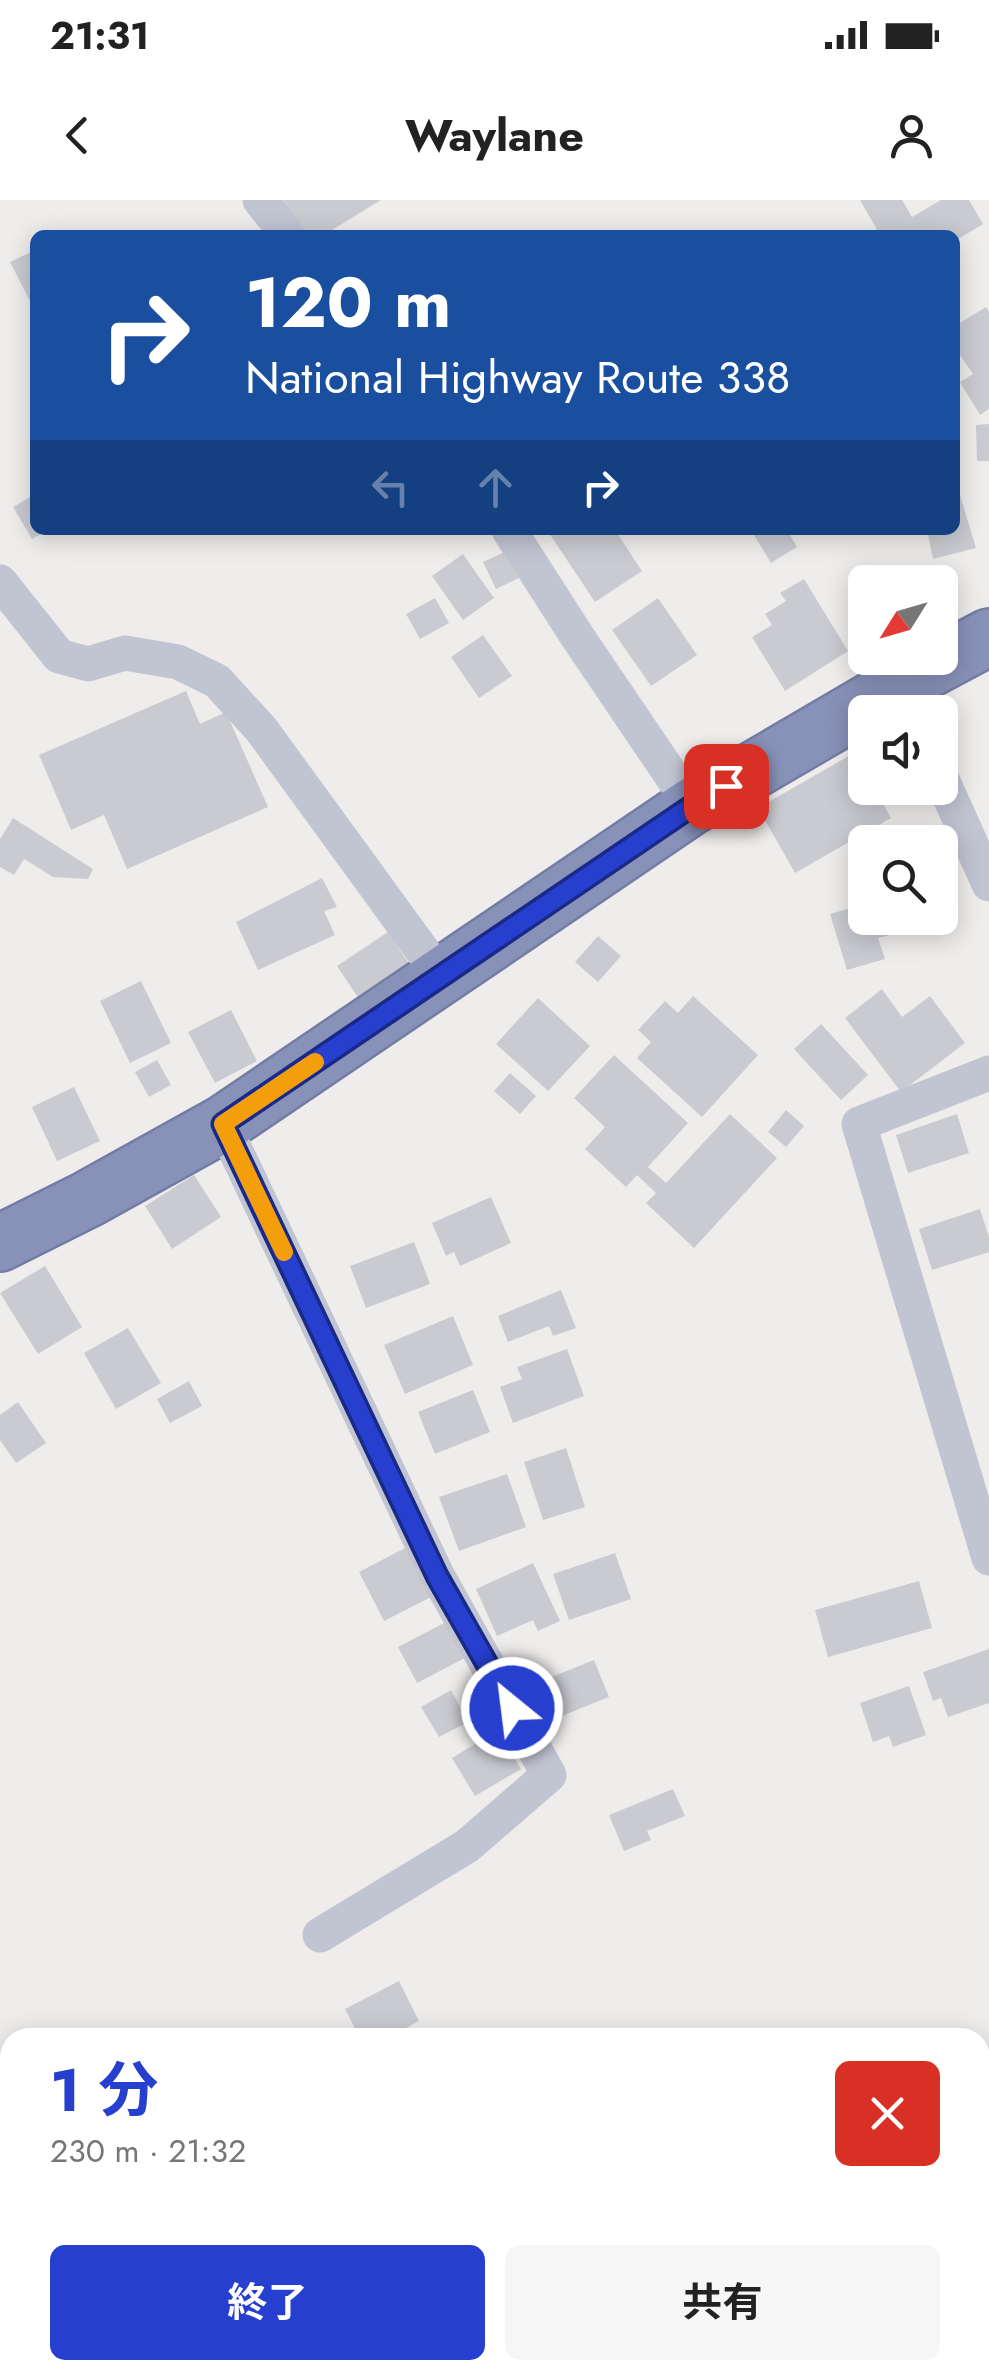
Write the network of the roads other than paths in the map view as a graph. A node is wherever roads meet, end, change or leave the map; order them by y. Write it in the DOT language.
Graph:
graph roads {
  1 [pos="260,200"];
  2 [pos="284,230"];
  3 [pos="512,535"];
  4 [pos="0,582"];
  5 [pos="989,637"];
  6 [pos="910,695"];
  7 [pos="848,728"];
  8 [pos="953,805"];
  9 [pos="692,806"];
  10 [pos="989,884"];
  11 [pos="441,976"];
  12 [pos="989,1073"];
  13 [pos="223,1124"];
  14 [pos="0,1243"];
  15 [pos="989,1558"];
  16 [pos="320,1935"];
  1 -- 2 [label="street"];
  3 -- 9 [label="street"];
  4 -- 11 [label="street"];
  5 -- 6 [label="highway"];
  7 -- 9 [label="highway"];
  8 -- 10 [label="street"];
  9 -- 11 [label="highway"];
  11 -- 13 [label="highway"];
  12 -- 15 [label="street"];
  13 -- 14 [label="highway"];
  13 -- 16 [label="street"];
}
